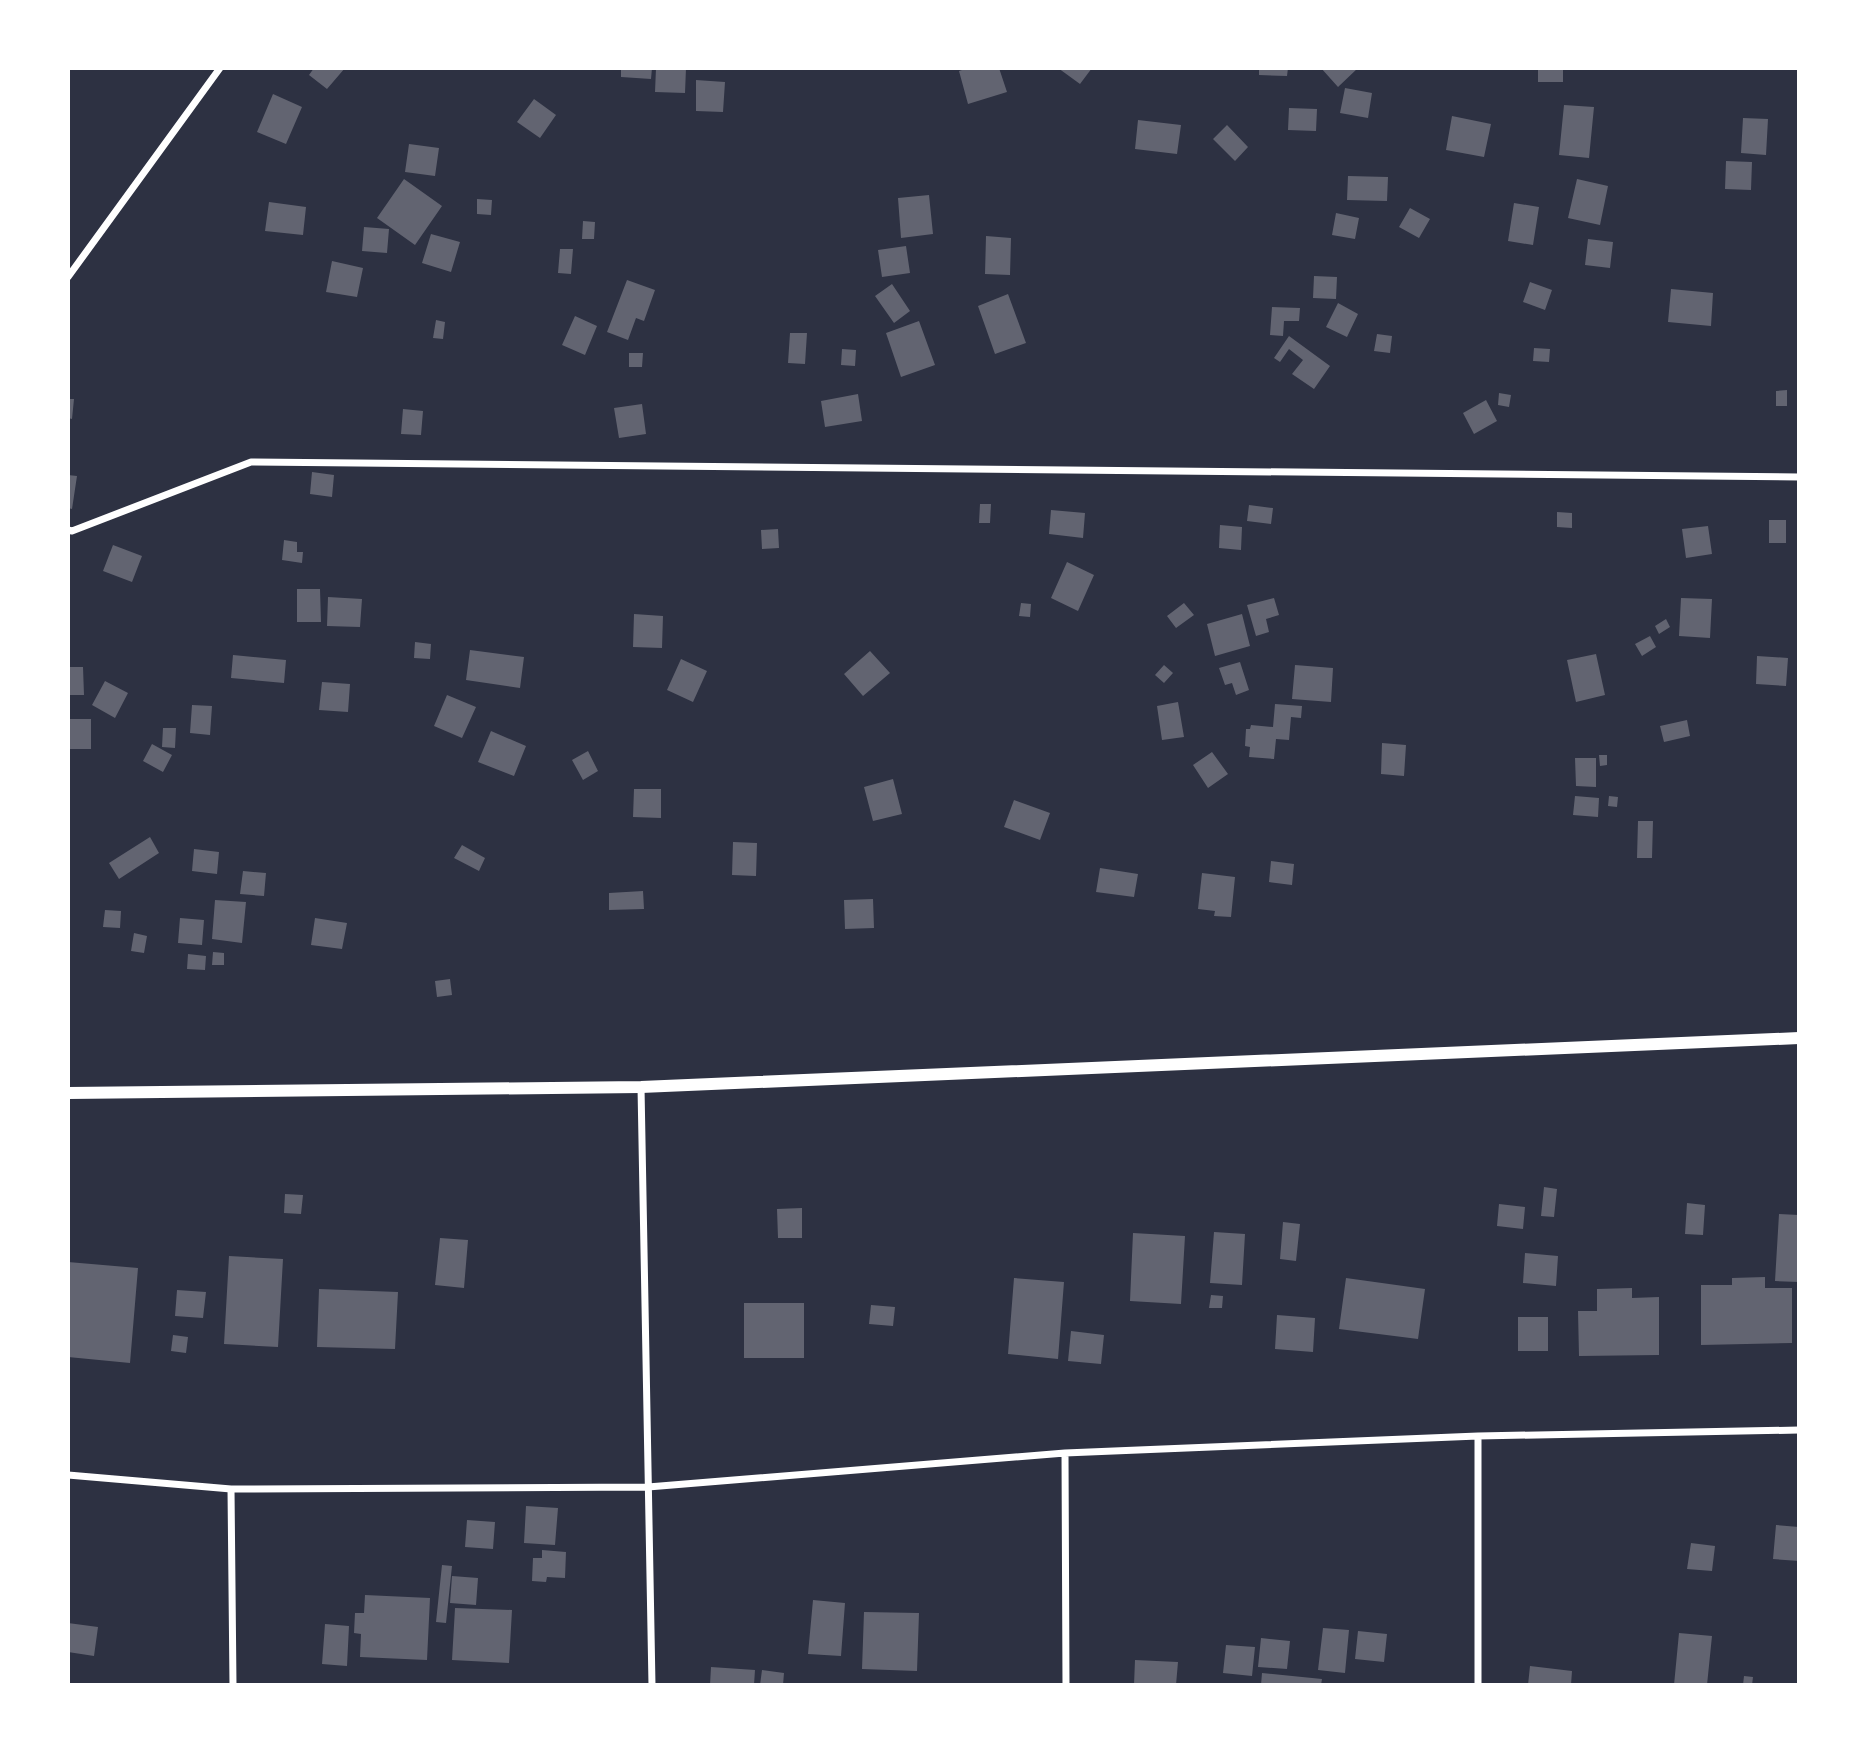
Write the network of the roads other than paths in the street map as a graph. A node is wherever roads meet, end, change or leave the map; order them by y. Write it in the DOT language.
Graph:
graph roads {
  1 [pos="220,68"];
  2 [pos="68,277"];
  3 [pos="1799,477"];
  4 [pos="68,530"];
  5 [pos="1799,1038"];
  6 [pos="641,1087"];
  7 [pos="68,1093"];
  8 [pos="1799,1430"];
  9 [pos="1478,1436"];
  10 [pos="1065,1453"];
  11 [pos="68,1475"];
  12 [pos="648,1487"];
  13 [pos="231,1489"];
  14 [pos="233,1685"];
  15 [pos="652,1685"];
  16 [pos="1066,1685"];
  17 [pos="1478,1685"];
  1 -- 2 [label="street"];
  3 -- 4 [label="street"];
  5 -- 6 [label="street"];
  6 -- 7 [label="street"];
  6 -- 12 [label="street"];
  8 -- 9 [label="street"];
  9 -- 10 [label="street"];
  9 -- 17 [label="street"];
  10 -- 12 [label="street"];
  10 -- 16 [label="street"];
  11 -- 13 [label="street"];
  12 -- 13 [label="street"];
  12 -- 15 [label="street"];
  13 -- 14 [label="street"];
}
